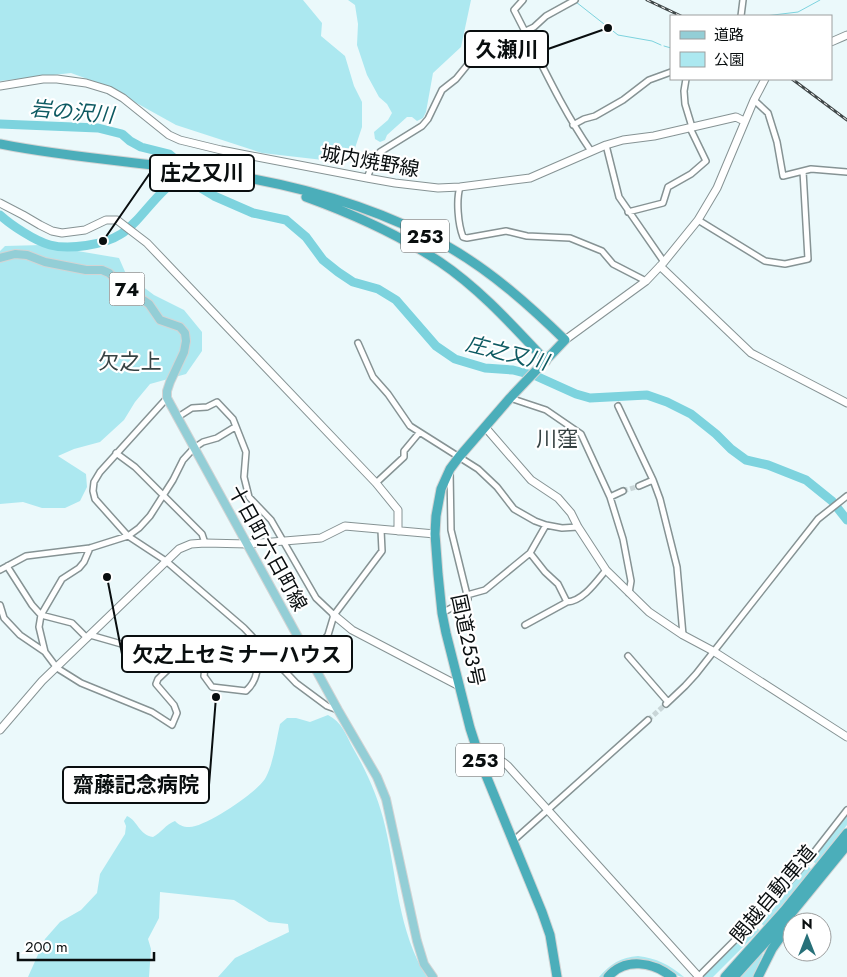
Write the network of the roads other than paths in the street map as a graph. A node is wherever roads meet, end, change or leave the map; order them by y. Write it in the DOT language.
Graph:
graph roads {
  1 [pos="523,0"];
  2 [pos="575,0"];
  3 [pos="743,0"];
  4 [pos="740,15"];
  5 [pos="525,30"];
  6 [pos="847,35"];
  7 [pos="832,42"];
  8 [pos="670,72"];
  9 [pos="686,80"];
  10 [pos="762,80"];
  11 [pos="0,86"];
  12 [pos="754,100"];
  13 [pos="744,121"];
  14 [pos="573,125"];
  15 [pos="691,127"];
  16 [pos="0,144"];
  17 [pos="606,145"];
  18 [pos="591,151"];
  19 [pos="803,171"];
  20 [pos="847,172"];
  21 [pos="367,178"];
  22 [pos="260,182"];
  23 [pos="460,187"];
  24 [pos="0,203"];
  25 [pos="628,212"];
  26 [pos="698,220"];
  27 [pos="0,258"];
  28 [pos="662,264"];
  29 [pos="646,281"];
  30 [pos="565,340"];
  31 [pos="358,343"];
  32 [pos="546,361"];
  33 [pos="167,398"];
  34 [pos="510,398"];
  35 [pos="847,403"];
  36 [pos="618,406"];
  37 [pos="178,417"];
  38 [pos="235,426"];
  39 [pos="485,427"];
  40 [pos="419,433"];
  41 [pos="194,448"];
  42 [pos="116,453"];
  43 [pos="459,457"];
  44 [pos="450,469"];
  45 [pos="653,480"];
  46 [pos="376,484"];
  47 [pos="639,486"];
  48 [pos="623,491"];
  49 [pos="163,495"];
  50 [pos="847,496"];
  51 [pos="610,497"];
  52 [pos="546,525"];
  53 [pos="578,527"];
  54 [pos="381,530"];
  55 [pos="398,531"];
  56 [pos="435,534"];
  57 [pos="128,536"];
  58 [pos="205,542"];
  59 [pos="285,542"];
  60 [pos="248,544"];
  61 [pos="90,548"];
  62 [pos="530,553"];
  63 [pos="166,561"];
  64 [pos="7,566"];
  65 [pos="0,570"];
  66 [pos="606,570"];
  67 [pos="629,593"];
  68 [pos="467,596"];
  69 [pos="567,602"];
  70 [pos="0,605"];
  71 [pos="442,613"];
  72 [pos="41,615"];
  73 [pos="334,615"];
  74 [pos="525,625"];
  75 [pos="682,635"];
  76 [pos="89,636"];
  77 [pos="261,646"];
  78 [pos="713,651"];
  79 [pos="45,652"];
  80 [pos="253,652"];
  81 [pos="307,654"];
  82 [pos="628,656"];
  83 [pos="179,659"];
  84 [pos="205,667"];
  85 [pos="281,667"];
  86 [pos="57,668"];
  87 [pos="459,686"];
  88 [pos="338,710"];
  89 [pos="648,720"];
  90 [pos="0,730"];
  91 [pos="847,737"];
  92 [pos="483,768"];
  93 [pos="548,810"];
  94 [pos="847,810"];
  95 [pos="847,833"];
  96 [pos="513,841"];
  97 [pos="847,845"];
  98 [pos="841,854"];
  99 [pos="433,977"];
  100 [pos="557,977"];
  101 [pos="608,977"];
  102 [pos="615,977"];
  103 [pos="663,977"];
  104 [pos="672,977"];
  105 [pos="699,977"];
  106 [pos="723,977"];
  107 [pos="734,977"];
  108 [pos="758,977"];
  1 -- 5 [label="street"];
  2 -- 5 [label="street"];
  3 -- 4 [label="street"];
  5 -- 14 [label="street"];
  5 -- 21 [label="street"];
  6 -- 7 [label="street"];
  8 -- 14 [label="street"];
  9 -- 15 [label="street"];
  10 -- 12 [label="street"];
  11 -- 21 [label="street, 城内焼野線"];
  12 -- 13 [label="street"];
  12 -- 19 [label="street"];
  13 -- 15 [label="street, 城内焼野線"];
  13 -- 26 [label="street"];
  14 -- 18 [label="street"];
  15 -- 17 [label="street, 城内焼野線"];
  15 -- 25 [label="street"];
  16 -- 22 [label="highway, 253"];
  17 -- 18 [label="street, 城内焼野線"];
  17 -- 25 [label="street"];
  18 -- 23 [label="street, 城内焼野線"];
  19 -- 20 [label="street"];
  19 -- 26 [label="street"];
  21 -- 23 [label="street, 城内焼野線"];
  22 -- 30 [label="highway, 253"];
  22 -- 32 [label="highway, 253"];
  23 -- 29 [label="street"];
  24 -- 46 [label="street"];
  25 -- 28 [label="street"];
  26 -- 28 [label="street"];
  27 -- 33 [label="main road, 74"];
  28 -- 29 [label="street"];
  28 -- 35 [label="street"];
  29 -- 30 [label="street"];
  30 -- 32 [label="highway, 国道253号 / 253"];
  31 -- 40 [label="street"];
  32 -- 34 [label="highway, 国道253号 / 253"];
  33 -- 37 [label="main road, 十日町六日町線"];
  33 -- 42 [label="street"];
  34 -- 39 [label="highway, 国道253号 / 253"];
  34 -- 51 [label="street"];
  36 -- 45 [label="street"];
  37 -- 38 [label="street"];
  37 -- 41 [label="main road, 十日町六日町線"];
  38 -- 41 [label="street"];
  38 -- 59 [label="street"];
  39 -- 43 [label="highway, 国道253号 / 253"];
  39 -- 53 [label="street"];
  40 -- 43 [label="street"];
  40 -- 46 [label="street"];
  41 -- 49 [label="street"];
  41 -- 60 [label="main road, 十日町六日町線"];
  42 -- 49 [label="street"];
  42 -- 57 [label="street"];
  43 -- 44 [label="highway, 国道253号 / 253"];
  43 -- 52 [label="street"];
  44 -- 56 [label="highway, 国道253号 / 253"];
  44 -- 68 [label="street"];
  45 -- 47 [label="street"];
  45 -- 75 [label="street"];
  46 -- 55 [label="street"];
  48 -- 51 [label="street"];
  49 -- 57 [label="street"];
  49 -- 58 [label="street"];
  50 -- 78 [label="street"];
  51 -- 67 [label="street"];
  52 -- 53 [label="street"];
  52 -- 62 [label="street"];
  53 -- 66 [label="street"];
  54 -- 55 [label="street"];
  54 -- 59 [label="street"];
  54 -- 73 [label="street"];
  55 -- 56 [label="street"];
  56 -- 71 [label="highway, 国道253号 / 253"];
  57 -- 61 [label="street"];
  57 -- 63 [label="street"];
  58 -- 60 [label="street"];
  58 -- 63 [label="street"];
  59 -- 60 [label="street"];
  59 -- 73 [label="street"];
  60 -- 81 [label="main road, 十日町六日町線"];
  61 -- 64 [label="street"];
  61 -- 72 [label="street"];
  62 -- 68 [label="street"];
  62 -- 69 [label="street"];
  63 -- 76 [label="street"];
  63 -- 77 [label="street"];
  64 -- 65 [label="street"];
  64 -- 72 [label="street"];
  66 -- 67 [label="street"];
  66 -- 69 [label="street"];
  67 -- 75 [label="street"];
  68 -- 71 [label="street"];
  69 -- 74 [label="street"];
  70 -- 79 [label="street"];
  71 -- 87 [label="highway, 国道253号 / 253"];
  72 -- 76 [label="street"];
  72 -- 79 [label="street"];
  73 -- 81 [label="street"];
  73 -- 87 [label="street"];
  75 -- 78 [label="street"];
  76 -- 83 [label="street"];
  76 -- 86 [label="street"];
  77 -- 80 [label="street"];
  77 -- 85 [label="street"];
  78 -- 82 [label="street"];
  78 -- 91 [label="street"];
  79 -- 86 [label="street"];
  80 -- 84 [label="street"];
  80 -- 84 [label="street"];
  81 -- 85 [label="street"];
  81 -- 88 [label="main road, 十日町六日町線"];
  83 -- 84 [label="street"];
  83 -- 86 [label="street"];
  85 -- 88 [label="street"];
  86 -- 90 [label="street"];
  87 -- 92 [label="highway, 国道253号 / 253"];
  88 -- 99 [label="main road, 十日町六日町線"];
  89 -- 93 [label="street"];
  92 -- 93 [label="street"];
  92 -- 96 [label="highway, 国道253号 / 253"];
  93 -- 96 [label="street"];
  93 -- 105 [label="street"];
  94 -- 105 [label="street"];
  95 -- 106 [label="highway, 関越自動車道"];
  96 -- 100 [label="highway, 国道253号 / 253"];
  97 -- 98 [label="highway, 関越自動車道"];
  98 -- 107 [label="highway, 関越自動車道"];
  98 -- 108 [label="highway"];
  101 -- 104 [label="highway"];
  102 -- 103 [label="highway"];
}
